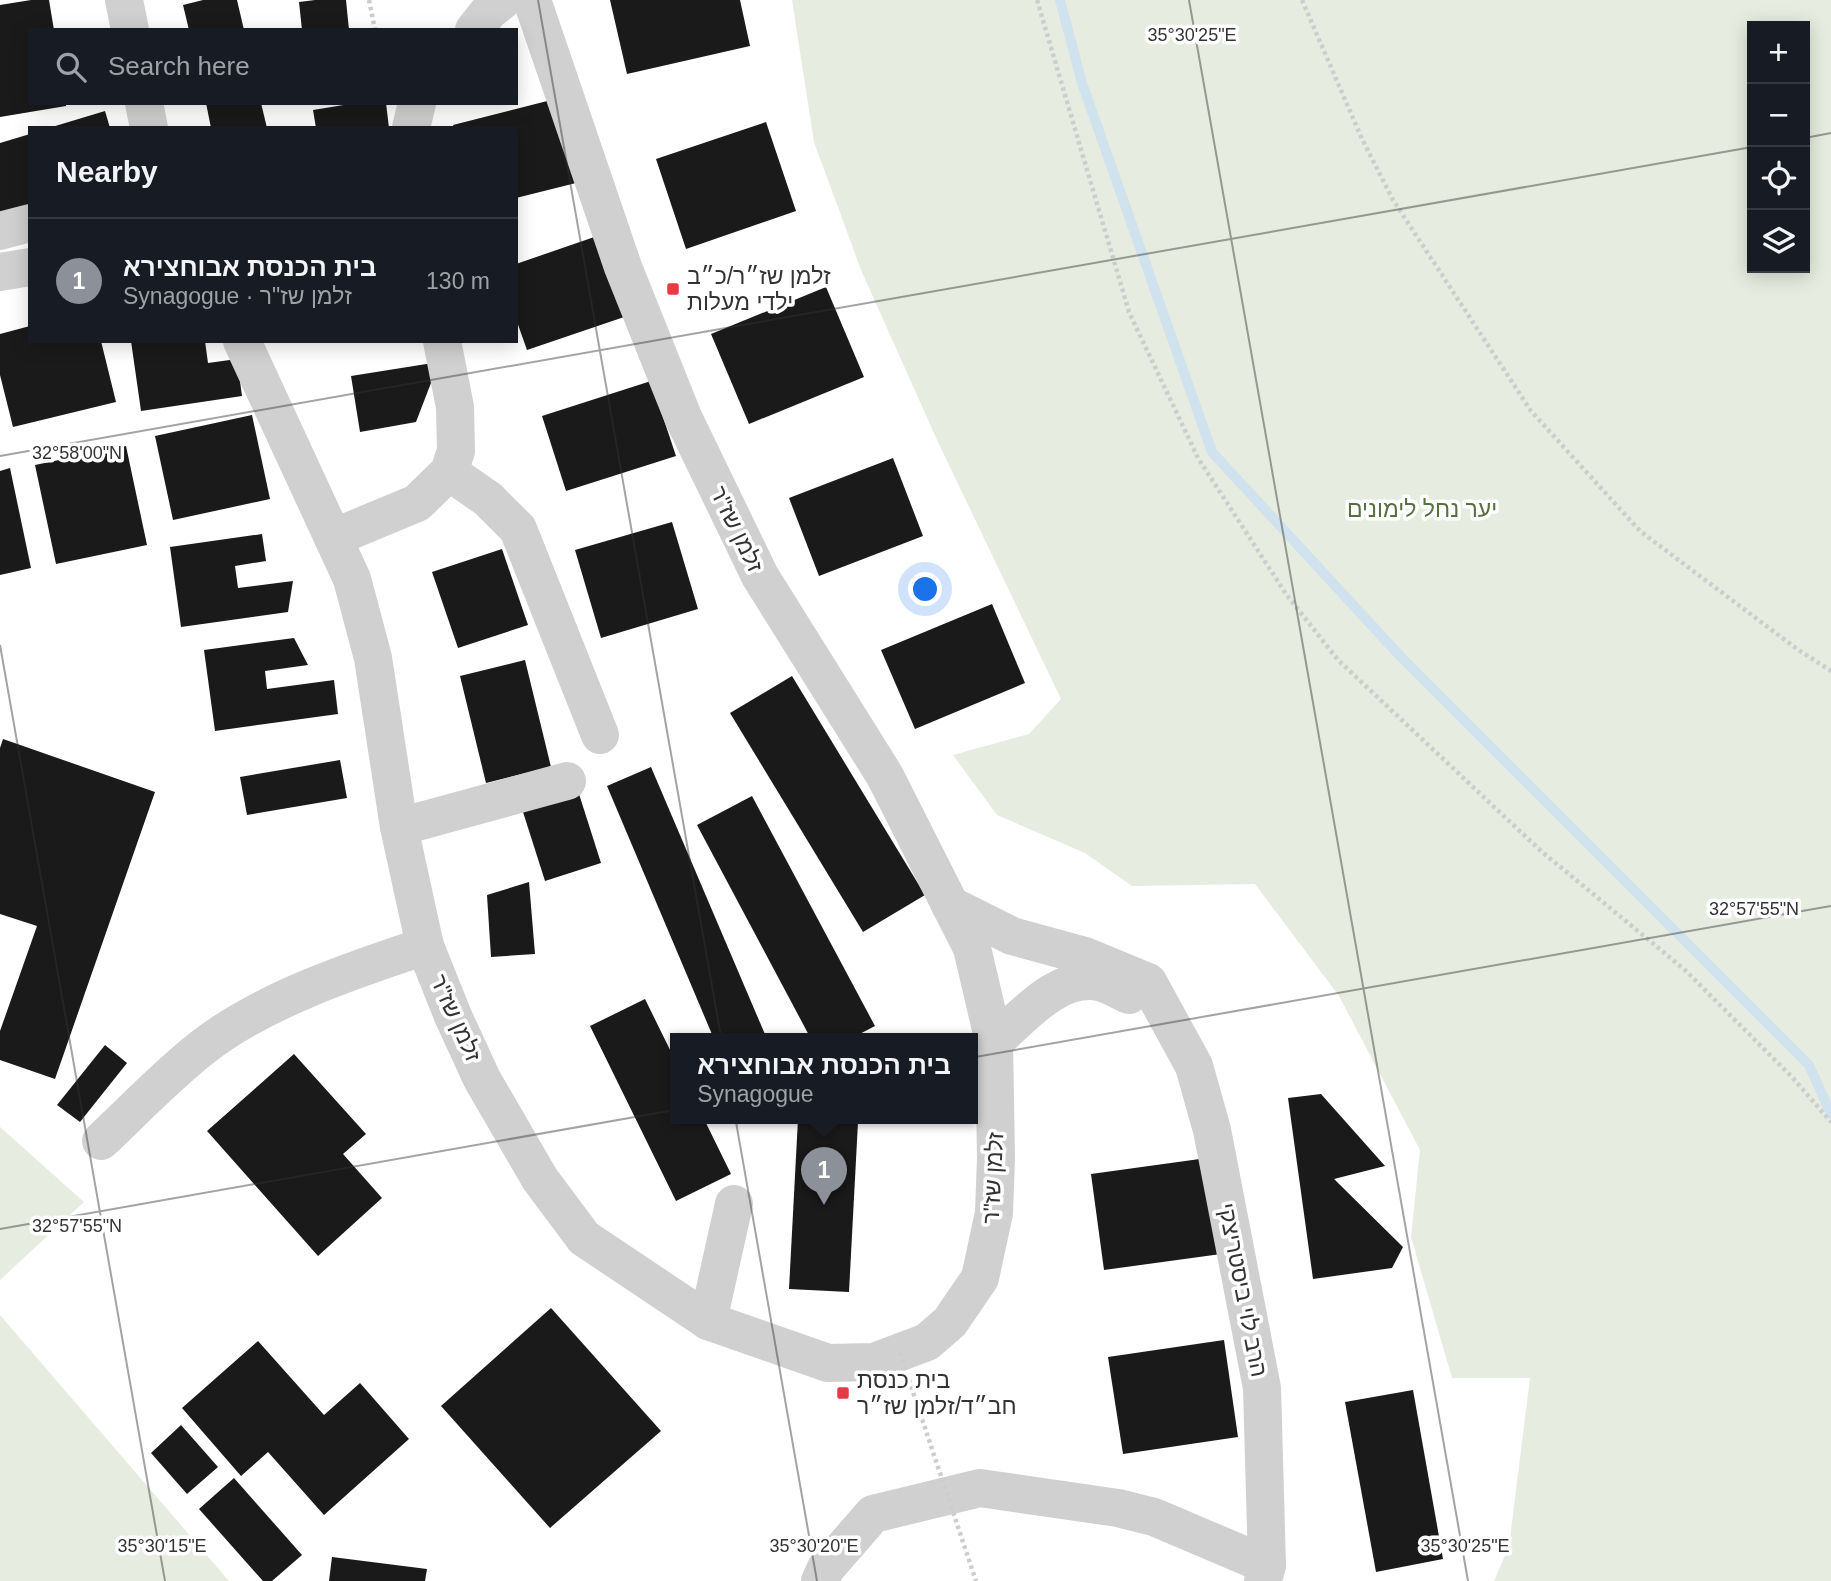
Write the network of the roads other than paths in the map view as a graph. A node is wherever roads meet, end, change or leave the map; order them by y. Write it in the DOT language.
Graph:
graph roads {
  1 [pos="124,0"];
  2 [pos="503,0"];
  3 [pos="532,0"];
  4 [pos="130,28"];
  5 [pos="476,28"];
  6 [pos="144,105"];
  7 [pos="417,105"];
  8 [pos="149,126"];
  9 [pos="412,126"];
  10 [pos="28,224"];
  11 [pos="0,231"];
  12 [pos="28,267"];
  13 [pos="0,272"];
  14 [pos="243,343"];
  15 [pos="442,343"];
  16 [pos="449,472"];
  17 [pos="333,538"];
  18 [pos="600,735"];
  19 [pos="567,781"];
  20 [pos="399,827"];
  21 [pos="950,905"];
  22 [pos="425,946"];
  23 [pos="1163,1009"];
  24 [pos="994,1042"];
  25 [pos="101,1141"];
  26 [pos="734,1204"];
  27 [pos="708,1321"];
  28 [pos="1265,1573"];
  29 [pos="820,1581"];
  1 -- 4 [label="street"];
  2 -- 5 [label="street"];
  3 -- 21 [label="street, זלמן שז\"ר"];
  6 -- 8 [label="street"];
  7 -- 9 [label="street"];
  10 -- 11 [label="street"];
  12 -- 13 [label="street"];
  14 -- 17 [label="street, זלמן שז\"ר"];
  15 -- 16 [label="street"];
  16 -- 17 [label="street"];
  16 -- 18 [label="street"];
  17 -- 20 [label="street, זלמן שז\"ר"];
  19 -- 20 [label="street"];
  20 -- 22 [label="street, זלמן שז\"ר"];
  21 -- 23 [label="street, הרב לוי ביסטריצקי"];
  21 -- 24 [label="street, זלמן שז\"ר"];
  22 -- 25 [label="street"];
  22 -- 27 [label="street, זלמן שז\"ר"];
  23 -- 24 [label="street"];
  23 -- 28 [label="street, הרב לוי ביסטריצקי"];
  24 -- 27 [label="street, זלמן שז\"ר"];
  26 -- 27 [label="street"];
  28 -- 29 [label="street"];
}
